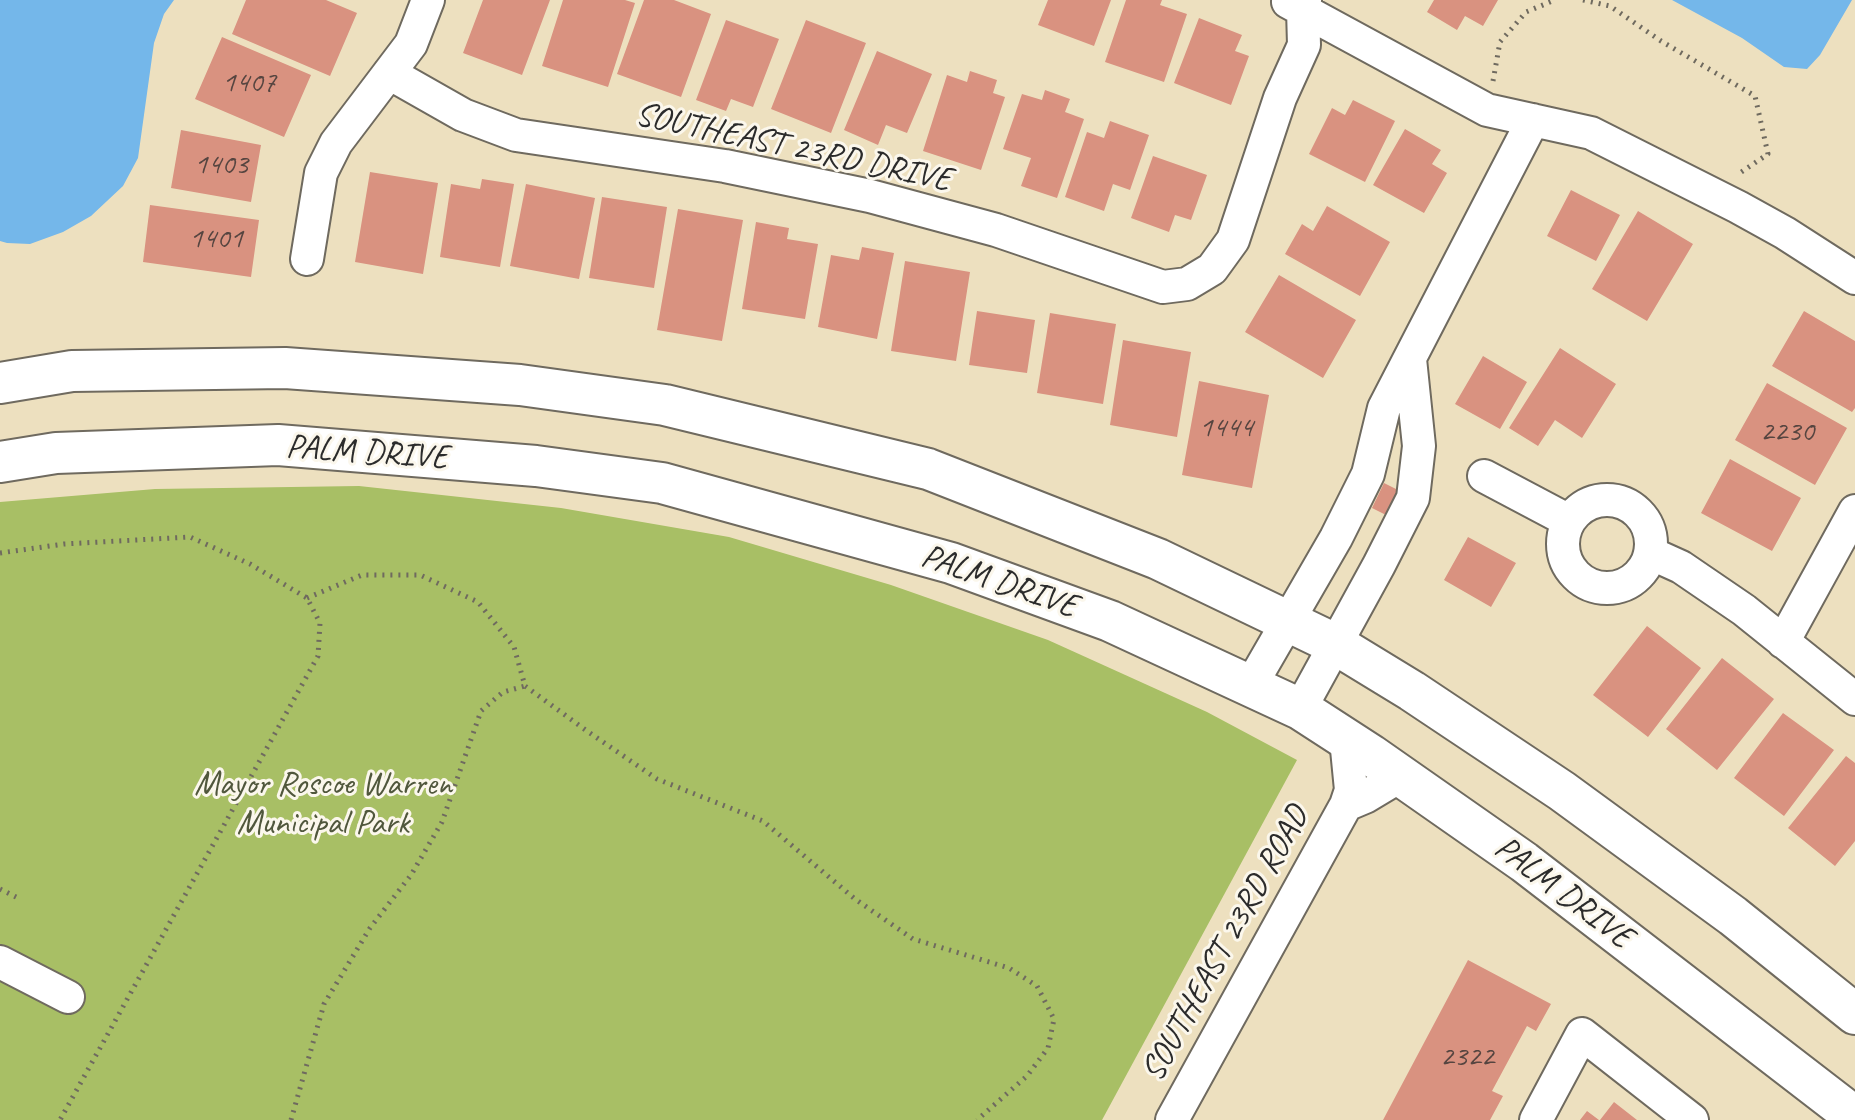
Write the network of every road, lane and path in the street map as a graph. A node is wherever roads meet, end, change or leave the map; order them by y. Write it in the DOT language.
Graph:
graph roads {
  1 [pos="428,0"];
  2 [pos="1555,0"];
  3 [pos="1583,0"];
  4 [pos="1298,3"];
  5 [pos="389,73"];
  6 [pos="1487,110"];
  7 [pos="1533,120"];
  8 [pos="1710,193"];
  9 [pos="307,259"];
  10 [pos="1855,278"];
  11 [pos="1410,356"];
  12 [pos="0,383"];
  13 [pos="0,462"];
  14 [pos="1484,476"];
  15 [pos="1855,511"];
  16 [pos="1569,521"];
  17 [pos="0,553"];
  18 [pos="1650,553"];
  19 [pos="307,598"];
  20 [pos="1287,621"];
  21 [pos="1783,642"];
  22 [pos="1335,644"];
  23 [pos="1251,685"];
  24 [pos="525,686"];
  25 [pos="1855,699"];
  26 [pos="1300,709"];
  27 [pos="1346,739"];
  28 [pos="1400,776"];
  29 [pos="1346,805"];
  30 [pos="0,889"];
  31 [pos="20,899"];
  32 [pos="0,962"];
  33 [pos="68,997"];
  34 [pos="1855,1014"];
  35 [pos="1855,1117"];
  36 [pos="60,1120"];
  37 [pos="291,1120"];
  38 [pos="977,1120"];
  39 [pos="1172,1120"];
  40 [pos="1536,1120"];
  41 [pos="1692,1120"];
  1 -- 5 [label="street"];
  2 -- 6 [label="path"];
  3 -- 8 [label="path"];
  4 -- 5 [label="street, SOUTHEAST 23RD DRIVE"];
  4 -- 6 [label="street"];
  5 -- 9 [label="street"];
  6 -- 7 [label="street"];
  7 -- 8 [label="street"];
  7 -- 11 [label="street"];
  8 -- 10 [label="street"];
  11 -- 20 [label="street"];
  11 -- 22 [label="street"];
  12 -- 20 [label="main road"];
  13 -- 23 [label="main road, PALM DRIVE"];
  14 -- 16 [label="street"];
  15 -- 21 [label="street"];
  16 -- 18 [label="street"];
  16 -- 18 [label="street"];
  17 -- 19 [label="path"];
  18 -- 21 [label="street"];
  19 -- 24 [label="path"];
  19 -- 36 [label="path"];
  20 -- 22 [label="main road"];
  20 -- 23 [label="street"];
  21 -- 25 [label="street"];
  22 -- 26 [label="street"];
  22 -- 34 [label="main road"];
  23 -- 26 [label="main road, PALM DRIVE"];
  24 -- 37 [label="path"];
  24 -- 38 [label="path"];
  26 -- 27 [label="main road, PALM DRIVE"];
  27 -- 28 [label="main road, PALM DRIVE"];
  27 -- 29 [label="street, SOUTHEAST 23RD ROAD"];
  28 -- 29 [label="street, SOUTHEAST 23RD ROAD"];
  28 -- 35 [label="main road, PALM DRIVE"];
  29 -- 39 [label="street, SOUTHEAST 23RD ROAD"];
  30 -- 31 [label="path"];
  32 -- 33 [label="street"];
  40 -- 41 [label="street"];
}
